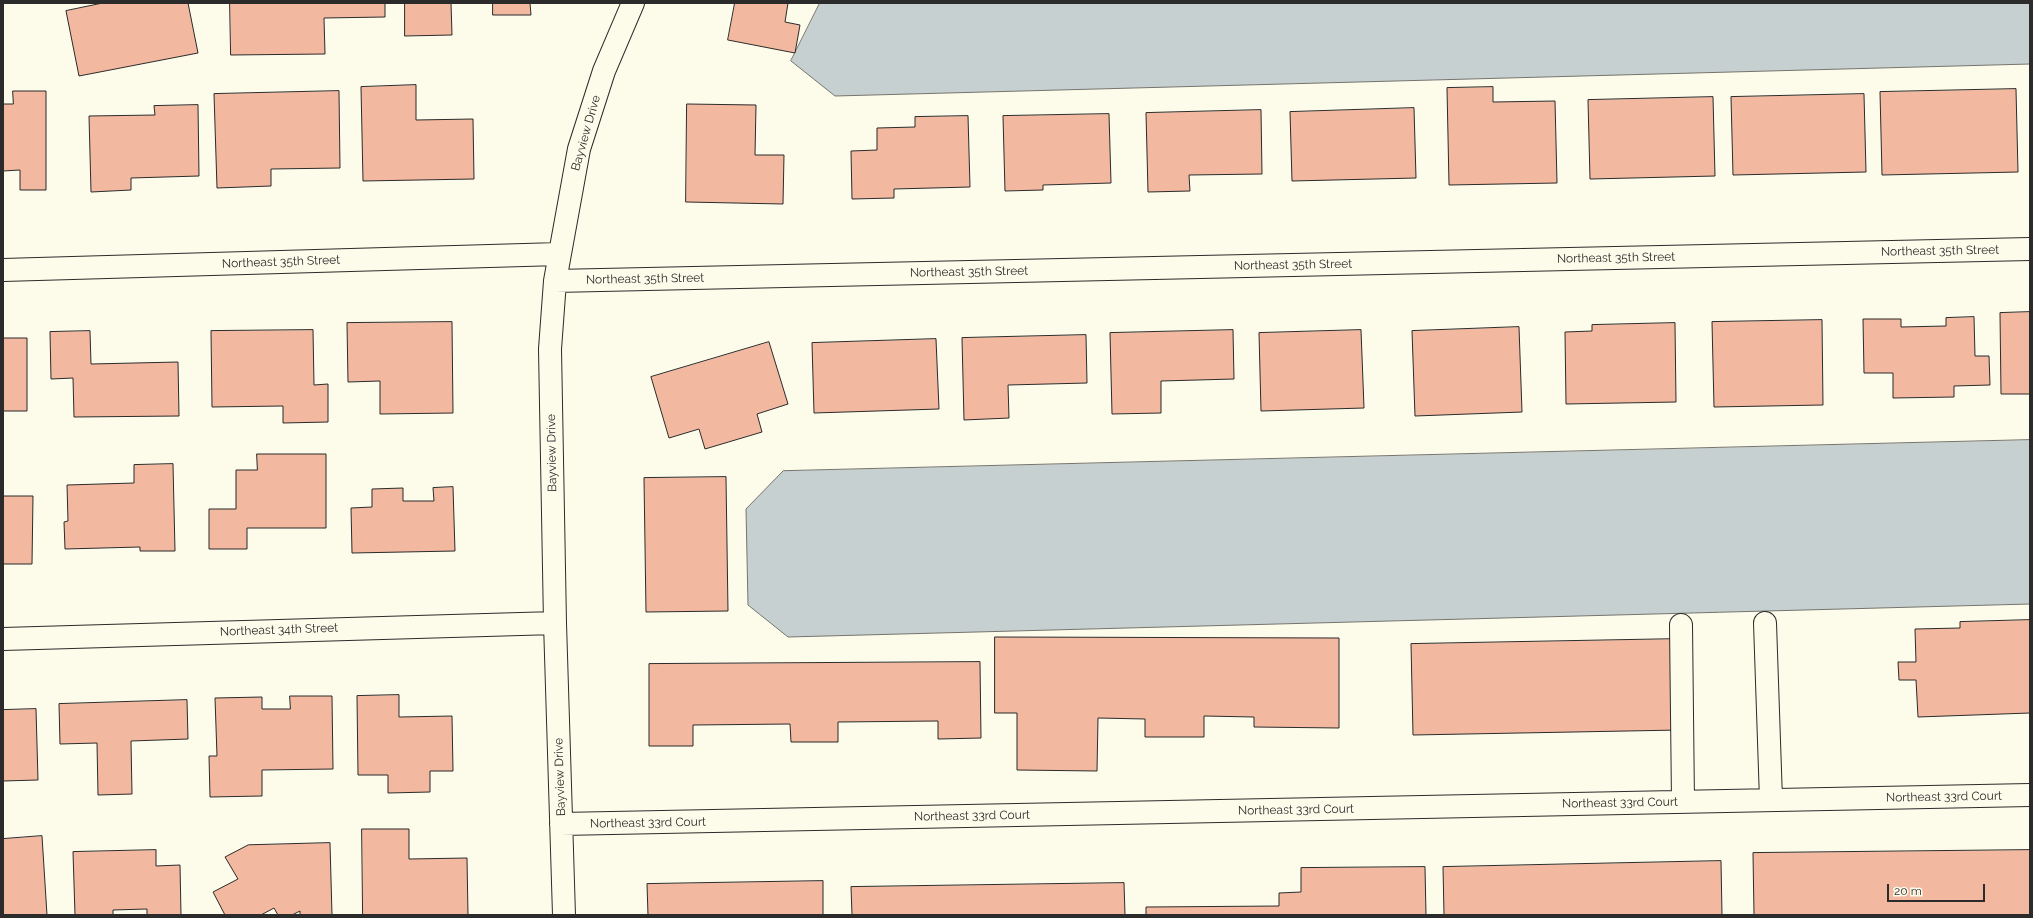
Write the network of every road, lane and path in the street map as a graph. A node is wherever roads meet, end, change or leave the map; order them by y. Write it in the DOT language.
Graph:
graph roads {
  1 [pos="633,3"];
  2 [pos="2030,250"];
  3 [pos="559,254"];
  4 [pos="3,270"];
  5 [pos="555,281"];
  6 [pos="555,623"];
  7 [pos="1765,623"];
  8 [pos="1681,625"];
  9 [pos="3,638"];
  10 [pos="2030,795"];
  11 [pos="1771,800"];
  12 [pos="1683,802"];
  13 [pos="561,824"];
  14 [pos="564,915"];
  1 -- 3 [label="street, Bayview Drive"];
  2 -- 5 [label="street, Northeast 35th Street"];
  3 -- 4 [label="street, Northeast 35th Street"];
  3 -- 5 [label="street, Bayview Drive"];
  5 -- 6 [label="street, Bayview Drive"];
  6 -- 9 [label="street, Northeast 34th Street"];
  6 -- 13 [label="street, Bayview Drive"];
  7 -- 11 [label="street"];
  8 -- 12 [label="street"];
  10 -- 11 [label="street, Northeast 33rd Court"];
  11 -- 12 [label="street, Northeast 33rd Court"];
  12 -- 13 [label="street, Northeast 33rd Court"];
  13 -- 14 [label="street, Bayview Drive"];
}
